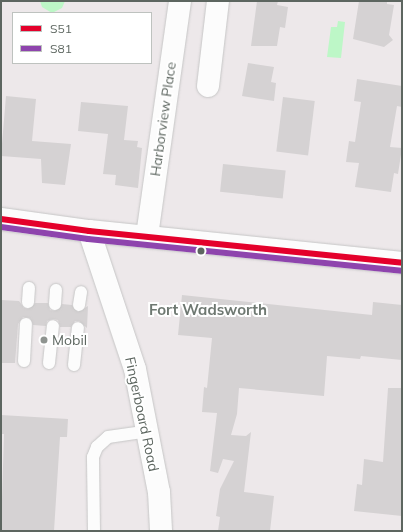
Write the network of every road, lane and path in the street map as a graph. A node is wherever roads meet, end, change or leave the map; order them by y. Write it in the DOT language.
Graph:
graph roads {
  1 [pos="180,1"];
  2 [pos="218,1"];
  3 [pos="208,86"];
  4 [pos="1,219"];
  5 [pos="89,231"];
  6 [pos="147,236"];
  7 [pos="402,263"];
  8 [pos="29,288"];
  9 [pos="56,290"];
  10 [pos="80,292"];
  11 [pos="28,302"];
  12 [pos="55,304"];
  13 [pos="79,305"];
  14 [pos="26,324"];
  15 [pos="53,326"];
  16 [pos="78,328"];
  17 [pos="24,361"];
  18 [pos="49,363"];
  19 [pos="74,365"];
  20 [pos="148,431"];
  21 [pos="94,531"];
  22 [pos="161,531"];
  1 -- 6 [label="street, Harborview Place"];
  2 -- 3 [label="street"];
  4 -- 5 [label="street"];
  5 -- 6 [label="street"];
  5 -- 20 [label="street, Fingerboard Road"];
  6 -- 7 [label="street"];
  8 -- 11 [label="lane"];
  9 -- 12 [label="lane"];
  10 -- 13 [label="lane"];
  14 -- 17 [label="lane"];
  15 -- 18 [label="lane"];
  16 -- 19 [label="lane"];
  20 -- 21 [label="lane"];
  20 -- 22 [label="street, Fingerboard Road"];
}
